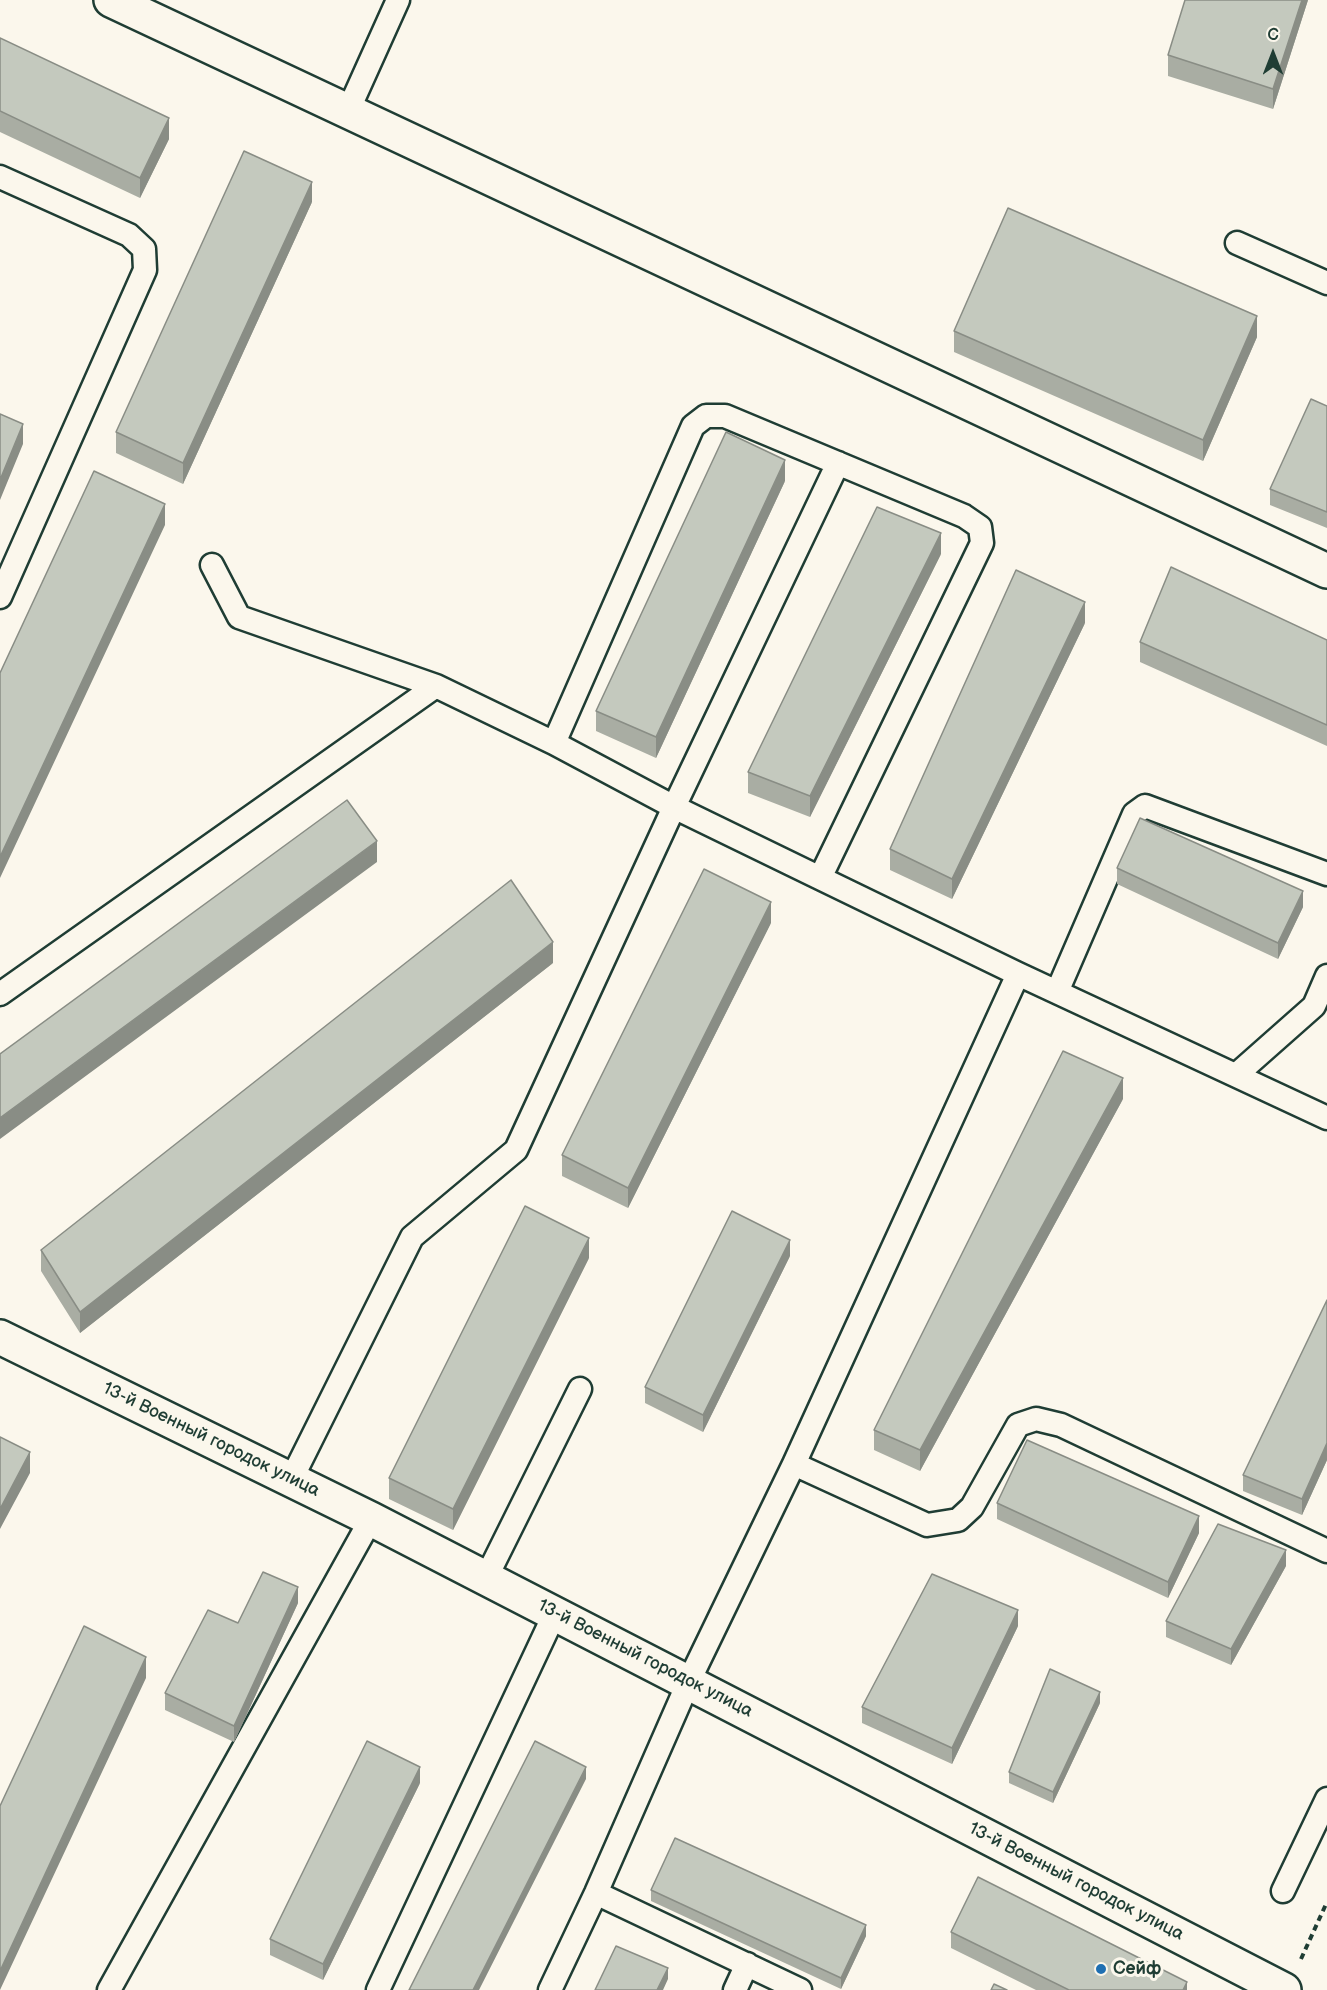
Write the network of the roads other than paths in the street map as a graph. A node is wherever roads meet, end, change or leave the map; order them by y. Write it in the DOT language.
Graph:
graph roads {
  1 [pos="111,0"];
  2 [pos="398,0"];
  3 [pos="348,111"];
  4 [pos="0,177"];
  5 [pos="1237,243"];
  6 [pos="1327,284"];
  7 [pos="838,463"];
  8 [pos="212,565"];
  9 [pos="1327,571"];
  10 [pos="0,597"];
  11 [pos="436,686"];
  12 [pos="554,743"];
  13 [pos="674,807"];
  14 [pos="1327,874"];
  15 [pos="820,878"];
  16 [pos="1018,974"];
  17 [pos="1327,976"];
  18 [pos="1057,992"];
  19 [pos="0,994"];
  20 [pos="1236,1075"];
  21 [pos="1327,1118"];
  22 [pos="0,1336"];
  23 [pos="580,1389"];
  24 [pos="794,1464"];
  25 [pos="291,1480"];
  26 [pos="371,1519"];
  27 [pos="1327,1551"];
  28 [pos="486,1578"];
  29 [pos="555,1613"];
  30 [pos="689,1681"];
  31 [pos="1327,1799"];
  32 [pos="1283,1891"];
  33 [pos="597,1893"];
  34 [pos="747,1964"];
  35 [pos="109,1990"];
  36 [pos="378,1990"];
  37 [pos="550,1990"];
  38 [pos="735,1990"];
  39 [pos="800,1990"];
  40 [pos="1284,1990"];
  1 -- 3 [label="street"];
  2 -- 3 [label="lane"];
  3 -- 9 [label="street"];
  4 -- 10 [label="lane"];
  5 -- 6 [label="lane"];
  7 -- 12 [label="lane"];
  7 -- 13 [label="lane"];
  7 -- 15 [label="lane"];
  8 -- 11 [label="lane"];
  11 -- 12 [label="lane"];
  11 -- 19 [label="lane"];
  12 -- 13 [label="lane"];
  13 -- 15 [label="lane"];
  13 -- 25 [label="lane"];
  14 -- 18 [label="lane"];
  15 -- 16 [label="lane"];
  16 -- 18 [label="lane"];
  16 -- 24 [label="lane"];
  17 -- 20 [label="lane"];
  18 -- 20 [label="lane"];
  20 -- 21 [label="lane"];
  22 -- 25 [label="street, 13-й Военный городок улица"];
  23 -- 28 [label="lane"];
  24 -- 27 [label="lane"];
  24 -- 30 [label="lane"];
  25 -- 26 [label="street, 13-й Военный городок улица"];
  26 -- 28 [label="street, 13-й Военный городок улица"];
  26 -- 35 [label="lane"];
  28 -- 29 [label="street, 13-й Военный городок улица"];
  29 -- 30 [label="street, 13-й Военный городок улица"];
  29 -- 36 [label="lane"];
  30 -- 33 [label="lane"];
  30 -- 40 [label="street, 13-й Военный городок улица"];
  31 -- 32 [label="lane"];
  33 -- 34 [label="lane"];
  33 -- 37 [label="lane"];
  34 -- 38 [label="lane"];
  34 -- 39 [label="lane"];
}
